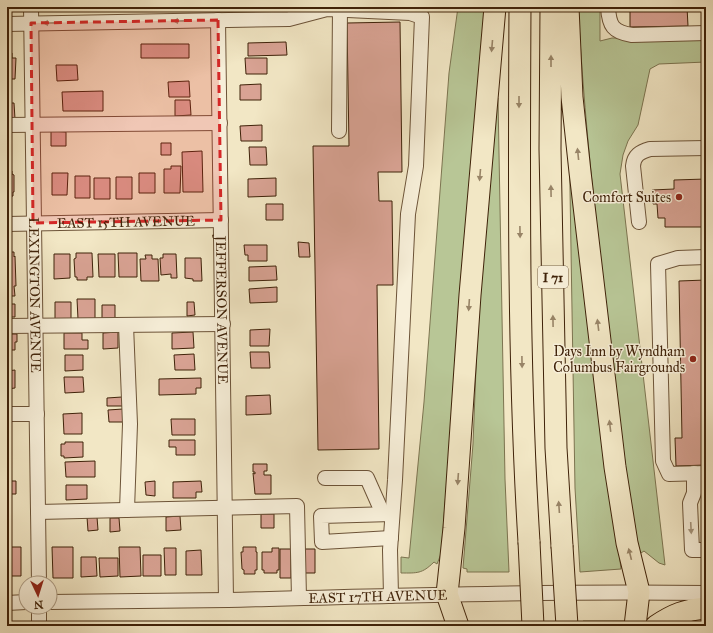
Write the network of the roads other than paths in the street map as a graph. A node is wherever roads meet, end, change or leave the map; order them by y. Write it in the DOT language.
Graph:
graph roads {
  1 [pos="31,7"];
  2 [pos="495,7"];
  3 [pos="520,7"];
  4 [pos="551,7"];
  5 [pos="568,7"];
  6 [pos="608,7"];
  7 [pos="340,8"];
  8 [pos="426,12"];
  9 [pos="247,13"];
  10 [pos="218,20"];
  11 [pos="31,23"];
  12 [pos="7,24"];
  13 [pos="706,33"];
  14 [pos="220,123"];
  15 [pos="7,125"];
  16 [pos="32,125"];
  17 [pos="339,131"];
  18 [pos="706,148"];
  19 [pos="221,220"];
  20 [pos="639,222"];
  21 [pos="34,223"];
  22 [pos="7,224"];
  23 [pos="706,257"];
  24 [pos="223,324"];
  25 [pos="35,325"];
  26 [pos="126,325"];
  27 [pos="7,326"];
  28 [pos="7,414"];
  29 [pos="37,414"];
  30 [pos="700,473"];
  31 [pos="325,478"];
  32 [pos="700,492"];
  33 [pos="225,508"];
  34 [pos="127,510"];
  35 [pos="38,512"];
  36 [pos="388,514"];
  37 [pos="391,538"];
  38 [pos="706,550"];
  39 [pos="39,575"];
  40 [pos="639,592"];
  41 [pos="706,593"];
  42 [pos="447,594"];
  43 [pos="391,596"];
  44 [pos="299,598"];
  45 [pos="226,600"];
  46 [pos="7,602"];
  47 [pos="18,602"];
  48 [pos="58,602"];
  49 [pos="706,608"];
  50 [pos="39,615"];
  51 [pos="39,626"];
  52 [pos="458,626"];
  53 [pos="533,626"];
  54 [pos="567,626"];
  55 [pos="635,626"];
  56 [pos="656,626"];
  1 -- 11 [label="street, LEXINGTON AVENUE"];
  2 -- 42 [label="highway, one-way"];
  3 -- 53 [label="highway, I 71, one-way, bridge"];
  54 -- 4 [label="highway, I 71, one-way, bridge"];
  40 -- 5 [label="highway, one-way"];
  6 -- 13 [label="street"];
  7 -- 8 [label="street"];
  7 -- 9 [label="street"];
  7 -- 17 [label="street"];
  8 -- 36 [label="street"];
  9 -- 10 [label="street"];
  10 -- 11 [label="street, one-way"];
  10 -- 14 [label="street, JEFFERSON AVENUE"];
  11 -- 12 [label="street"];
  11 -- 16 [label="street, LEXINGTON AVENUE"];
  14 -- 16 [label="street"];
  14 -- 19 [label="street, JEFFERSON AVENUE"];
  15 -- 16 [label="street"];
  16 -- 21 [label="street, LEXINGTON AVENUE"];
  18 -- 20 [label="street"];
  19 -- 21 [label="street, EAST 15TH AVENUE"];
  19 -- 24 [label="street, JEFFERSON AVENUE"];
  21 -- 22 [label="street, EAST 15TH AVENUE"];
  21 -- 25 [label="street, LEXINGTON AVENUE"];
  23 -- 30 [label="street"];
  24 -- 26 [label="street"];
  24 -- 33 [label="street, JEFFERSON AVENUE"];
  25 -- 26 [label="street"];
  25 -- 27 [label="street"];
  25 -- 29 [label="street, LEXINGTON AVENUE"];
  26 -- 34 [label="street"];
  28 -- 29 [label="street"];
  29 -- 35 [label="street, LEXINGTON AVENUE"];
  30 -- 32 [label="street"];
  31 -- 36 [label="street"];
  32 -- 38 [label="street, one-way"];
  33 -- 34 [label="street"];
  33 -- 44 [label="street"];
  33 -- 45 [label="street, JEFFERSON AVENUE"];
  34 -- 35 [label="street"];
  35 -- 39 [label="street, LEXINGTON AVENUE"];
  36 -- 37 [label="street"];
  36 -- 37 [label="street"];
  37 -- 43 [label="street"];
  40 -- 41 [label="street, EAST 17TH AVENUE"];
  40 -- 42 [label="street, EAST 17TH AVENUE"];
  40 -- 55 [label="highway"];
  42 -- 43 [label="street, EAST 17TH AVENUE"];
  42 -- 52 [label="highway"];
  43 -- 44 [label="street, EAST 17TH AVENUE"];
  44 -- 45 [label="street, EAST 17TH AVENUE"];
  45 -- 48 [label="street, EAST 17TH AVENUE"];
  46 -- 47 [label="street"];
  49 -- 56 [label="highway"];
  50 -- 51 [label="street"];
}
